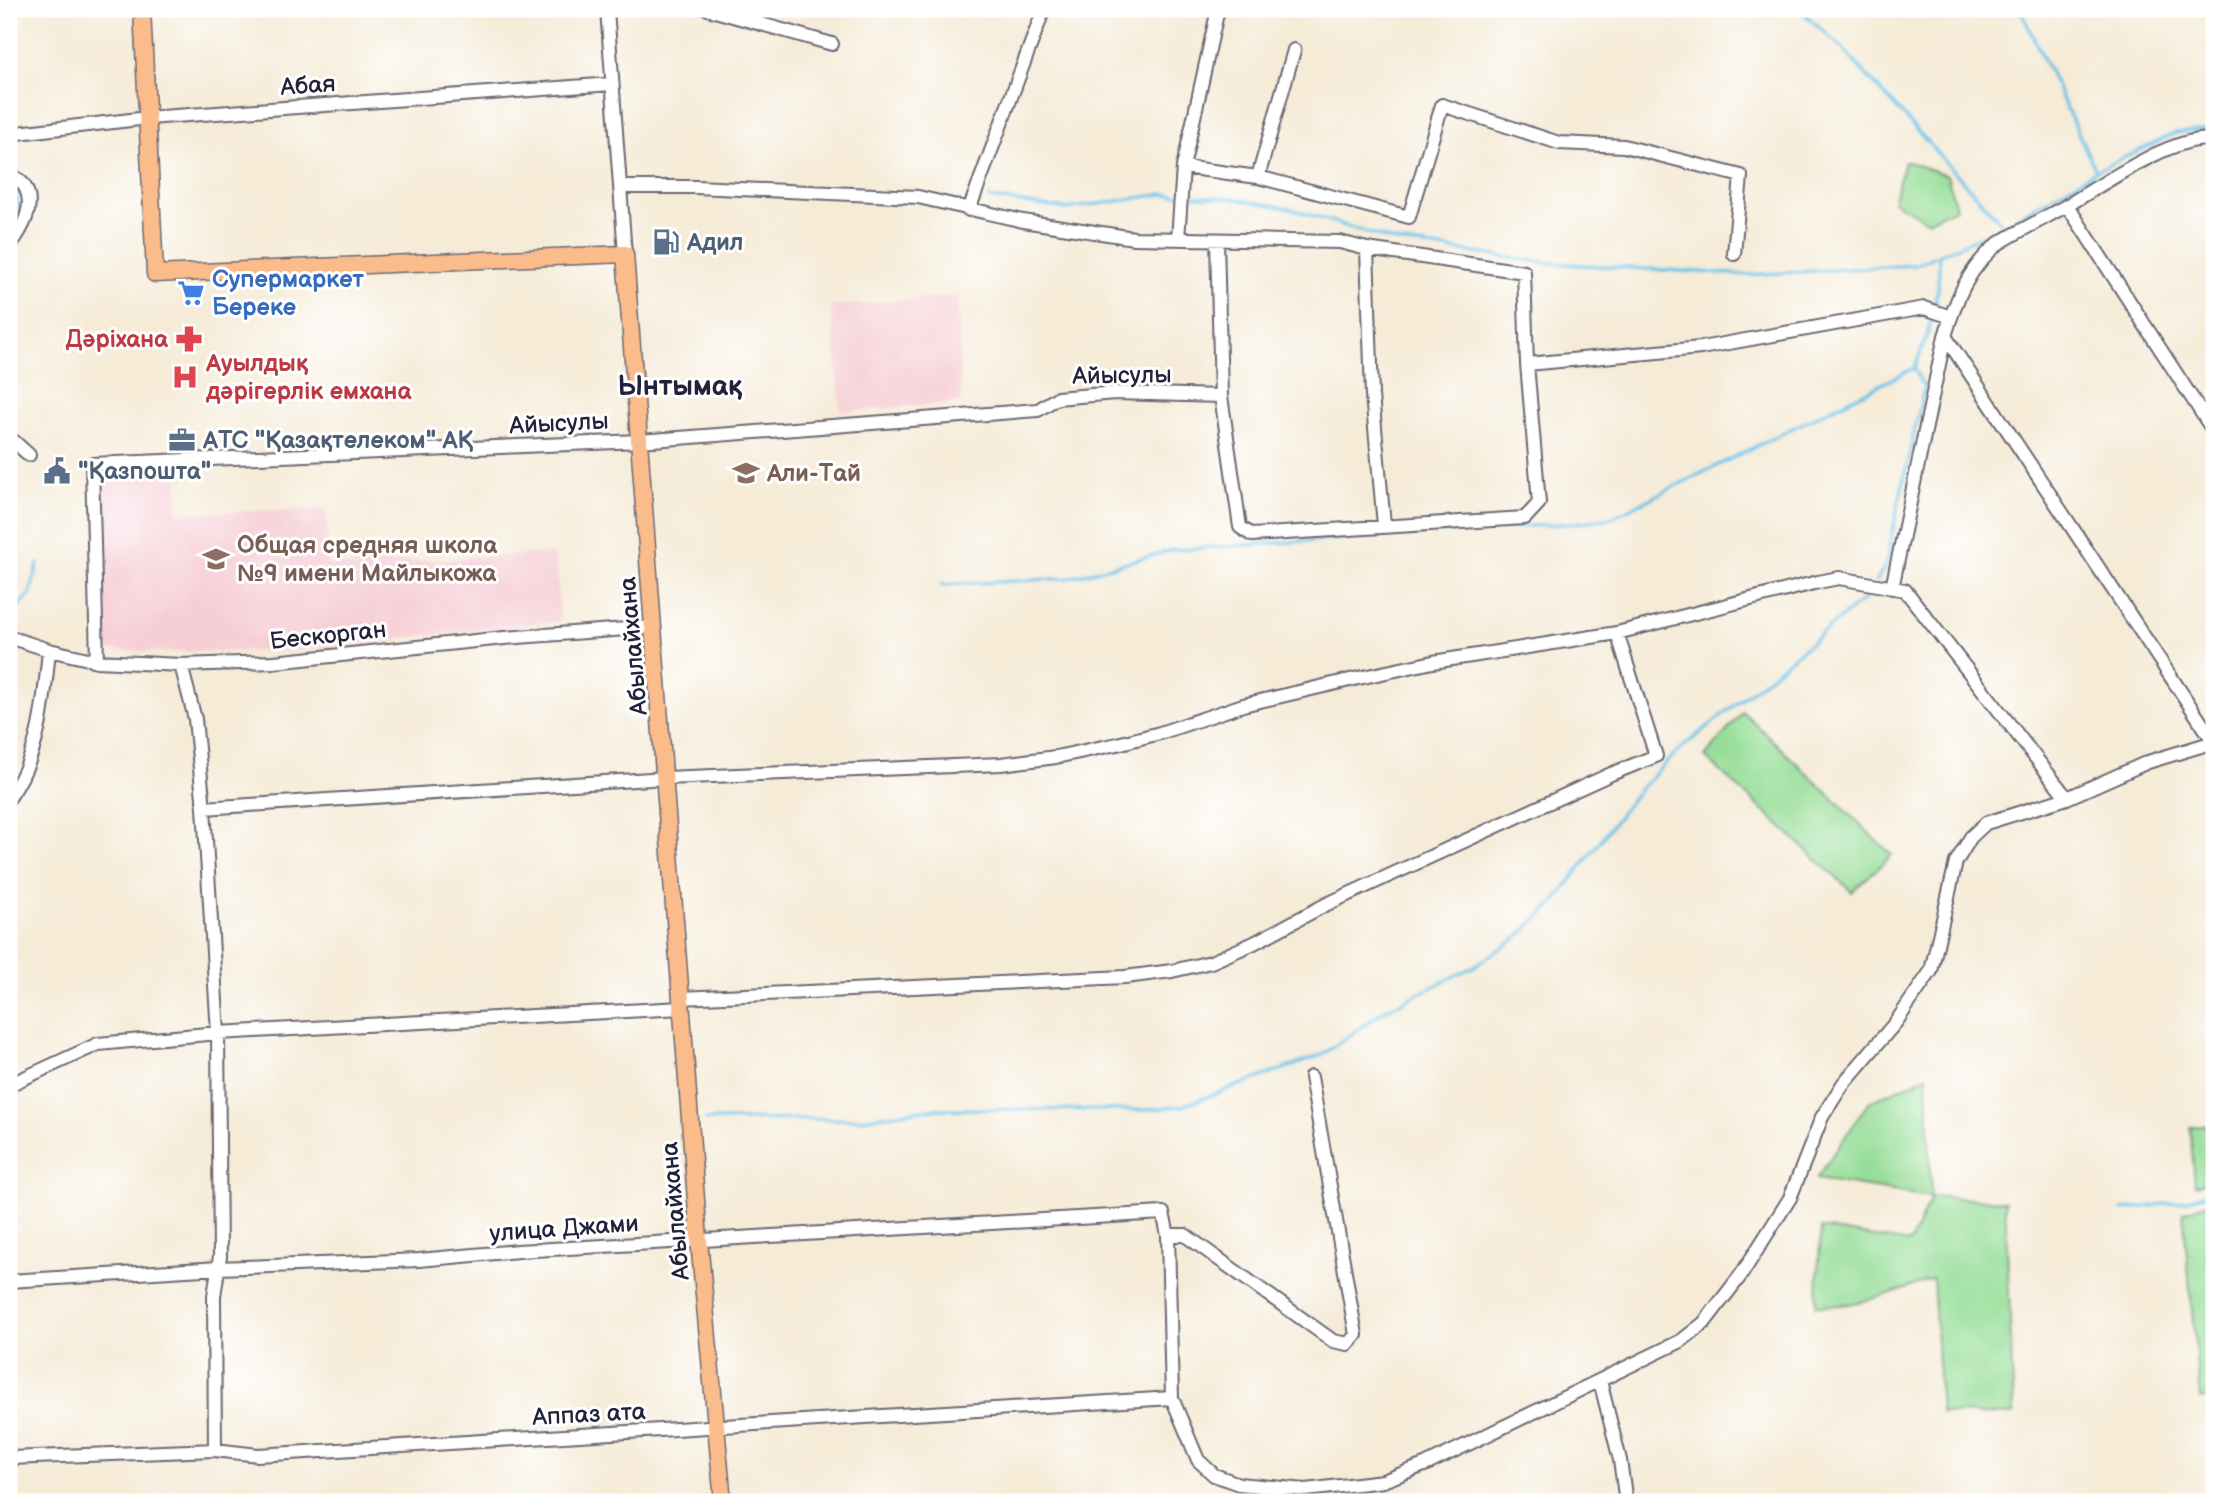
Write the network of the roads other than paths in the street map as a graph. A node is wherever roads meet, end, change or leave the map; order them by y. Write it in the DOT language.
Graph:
graph roads {
  1 [pos="142,9"];
  2 [pos="607,9"];
  3 [pos="708,9"];
  4 [pos="1044,9"];
  5 [pos="1218,9"];
  6 [pos="832,44"];
  7 [pos="1294,50"];
  8 [pos="612,84"];
  9 [pos="148,118"];
  10 [pos="9,134"];
  11 [pos="2214,140"];
  12 [pos="1183,167"];
  13 [pos="9,173"];
  14 [pos="1258,177"];
  15 [pos="620,187"];
  16 [pos="2067,205"];
  17 [pos="969,210"];
  18 [pos="1178,239"];
  19 [pos="1217,240"];
  20 [pos="9,247"];
  21 [pos="1367,249"];
  22 [pos="625,254"];
  23 [pos="1734,254"];
  24 [pos="1951,317"];
  25 [pos="1945,336"];
  26 [pos="1527,364"];
  27 [pos="1221,396"];
  28 [pos="2214,432"];
  29 [pos="9,436"];
  30 [pos="639,441"];
  31 [pos="29,455"];
  32 [pos="1384,525"];
  33 [pos="1892,588"];
  34 [pos="654,627"];
  35 [pos="1617,633"];
  36 [pos="9,638"];
  37 [pos="49,650"];
  38 [pos="97,661"];
  39 [pos="181,665"];
  40 [pos="2214,742"];
  41 [pos="666,778"];
  42 [pos="9,798"];
  43 [pos="2067,798"];
  44 [pos="204,808"];
  45 [pos="682,1003"];
  46 [pos="218,1033"];
  47 [pos="1311,1077"];
  48 [pos="9,1085"];
  49 [pos="1168,1235"];
  50 [pos="699,1240"];
  51 [pos="219,1268"];
  52 [pos="9,1281"];
  53 [pos="1600,1381"];
  54 [pos="1172,1398"];
  55 [pos="716,1427"];
  56 [pos="215,1450"];
  57 [pos="9,1458"];
  58 [pos="723,1502"];
  59 [pos="1626,1502"];
  1 -- 9 [label="main road"];
  2 -- 8 [label="street"];
  3 -- 6 [label="street"];
  4 -- 17 [label="street"];
  5 -- 12 [label="street"];
  7 -- 14 [label="street"];
  8 -- 9 [label="street, Абая"];
  8 -- 15 [label="street"];
  9 -- 10 [label="street, Абая"];
  9 -- 22 [label="main road"];
  11 -- 16 [label="street"];
  12 -- 14 [label="street"];
  12 -- 18 [label="street"];
  13 -- 20 [label="street"];
  14 -- 23 [label="street"];
  15 -- 17 [label="street"];
  15 -- 22 [label="street"];
  16 -- 24 [label="street"];
  16 -- 28 [label="street"];
  17 -- 18 [label="street"];
  18 -- 19 [label="street"];
  19 -- 21 [label="street"];
  19 -- 27 [label="street"];
  21 -- 26 [label="street"];
  21 -- 32 [label="street"];
  22 -- 30 [label="main road, Абылайхана"];
  24 -- 25 [label="street"];
  24 -- 26 [label="street"];
  25 -- 33 [label="street"];
  25 -- 40 [label="street"];
  26 -- 32 [label="street"];
  27 -- 30 [label="street, Айысулы"];
  27 -- 32 [label="street"];
  29 -- 31 [label="street"];
  30 -- 34 [label="main road, Абылайхана"];
  30 -- 38 [label="street, Айысулы"];
  33 -- 35 [label="street"];
  33 -- 43 [label="street"];
  34 -- 39 [label="street, Бескорган"];
  34 -- 41 [label="main road, Абылайхана"];
  35 -- 41 [label="street"];
  35 -- 45 [label="street"];
  36 -- 37 [label="street, Бескорган"];
  37 -- 38 [label="street, Бескорган"];
  37 -- 42 [label="street"];
  38 -- 39 [label="street, Бескорган"];
  39 -- 44 [label="street"];
  40 -- 43 [label="street"];
  41 -- 44 [label="street"];
  41 -- 45 [label="main road, Абылайхана"];
  43 -- 53 [label="street"];
  44 -- 46 [label="street"];
  45 -- 46 [label="street"];
  45 -- 50 [label="main road, Абылайхана"];
  46 -- 48 [label="street"];
  46 -- 51 [label="street"];
  47 -- 49 [label="street"];
  49 -- 50 [label="street, улица Джами"];
  49 -- 54 [label="street"];
  50 -- 51 [label="street, улица Джами"];
  50 -- 55 [label="main road, Абылайхана"];
  51 -- 52 [label="street, улица Джами"];
  51 -- 56 [label="street"];
  53 -- 54 [label="street"];
  53 -- 59 [label="street"];
  54 -- 55 [label="street, Аппаз ата"];
  55 -- 56 [label="street, Аппаз ата"];
  55 -- 58 [label="main road, Абылайхана"];
  56 -- 57 [label="street, Аппаз ата"];
}
